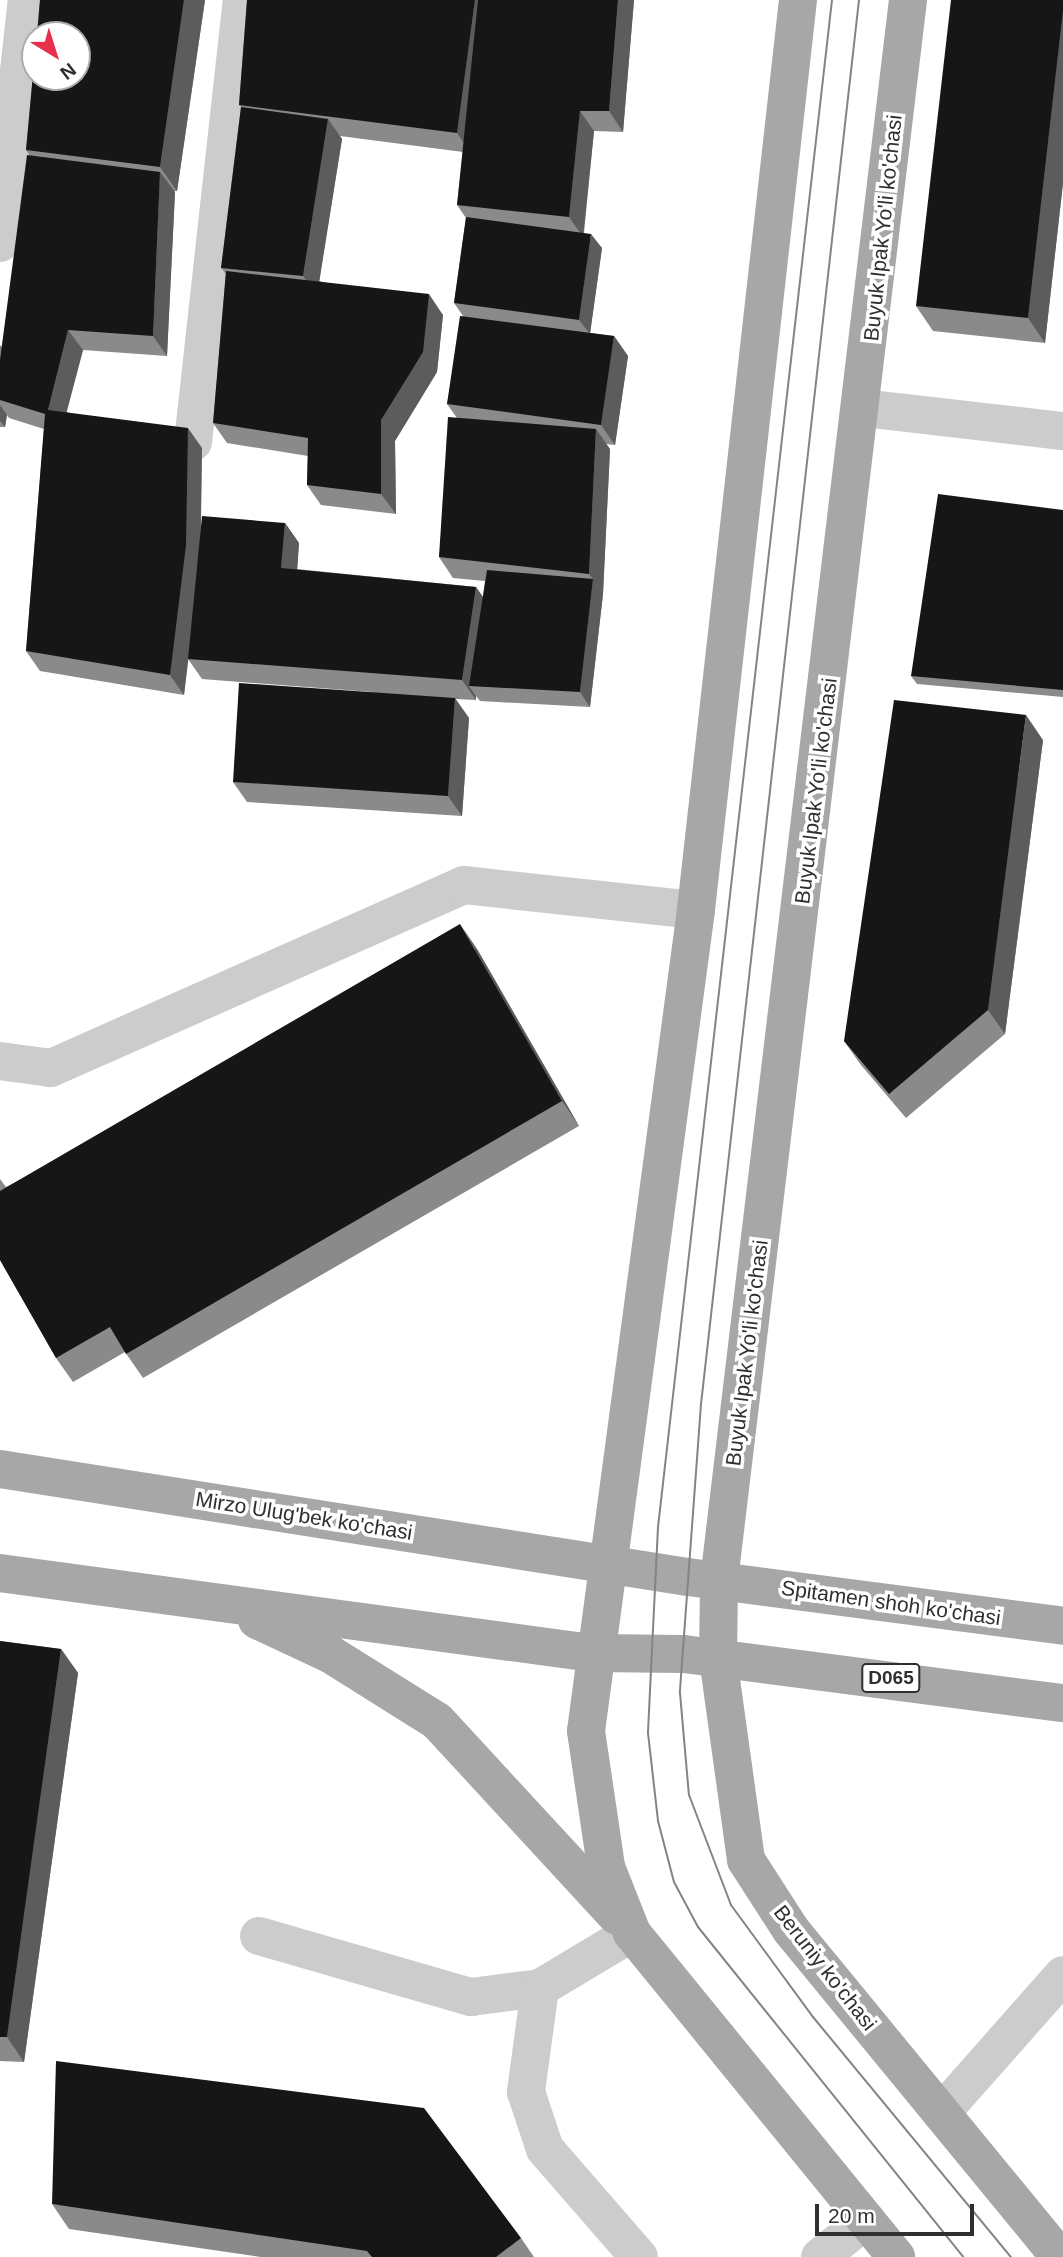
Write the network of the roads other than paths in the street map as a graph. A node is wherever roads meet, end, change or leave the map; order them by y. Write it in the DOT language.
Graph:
graph roads {
  1 [pos="27,0"];
  2 [pos="242,0"];
  3 [pos="798,0"];
  4 [pos="908,0"];
  5 [pos="0,243"];
  6 [pos="863,408"];
  7 [pos="1063,431"];
  8 [pos="193,442"];
  9 [pos="696,910"];
  10 [pos="0,1061"];
  11 [pos="0,1469"];
  12 [pos="608,1563"];
  13 [pos="0,1573"];
  14 [pos="719,1581"];
  15 [pos="220,1603"];
  16 [pos="1063,1626"];
  17 [pos="592,1653"];
  18 [pos="718,1658"];
  19 [pos="1063,1703"];
  20 [pos="632,1933"];
  21 [pos="259,1936"];
  22 [pos="1063,1975"];
  23 [pos="540,1988"];
  24 [pos="941,2113"];
  25 [pos="866,2220"];
  26 [pos="639,2257"];
  27 [pos="820,2257"];
  28 [pos="896,2257"];
  29 [pos="1060,2257"];
  1 -- 5 [label="street"];
  2 -- 8 [label="street"];
  3 -- 9 [label="main road"];
  4 -- 6 [label="main road, Buyuk Ipak Yo'li ko'chasi"];
  6 -- 7 [label="street"];
  6 -- 14 [label="main road, Buyuk Ipak Yo'li ko'chasi"];
  9 -- 10 [label="street"];
  9 -- 12 [label="main road"];
  11 -- 12 [label="main road, Mirzo Ulug'bek ko'chasi"];
  12 -- 14 [label="main road, Mirzo Ulug'bek ko'chasi"];
  12 -- 17 [label="main road"];
  13 -- 15 [label="main road"];
  14 -- 16 [label="main road, Spitamen shoh ko'chasi"];
  14 -- 18 [label="main road, Beruniy ko'chasi"];
  15 -- 17 [label="main road"];
  15 -- 20 [label="main road"];
  17 -- 18 [label="main road"];
  17 -- 20 [label="main road"];
  18 -- 19 [label="main road, D065"];
  18 -- 24 [label="main road, Beruniy ko'chasi"];
  20 -- 23 [label="street"];
  20 -- 25 [label="main road"];
  21 -- 23 [label="street"];
  22 -- 24 [label="street"];
  23 -- 26 [label="street"];
  24 -- 29 [label="main road, Beruniy ko'chasi"];
  25 -- 27 [label="street"];
  25 -- 28 [label="main road"];
}
